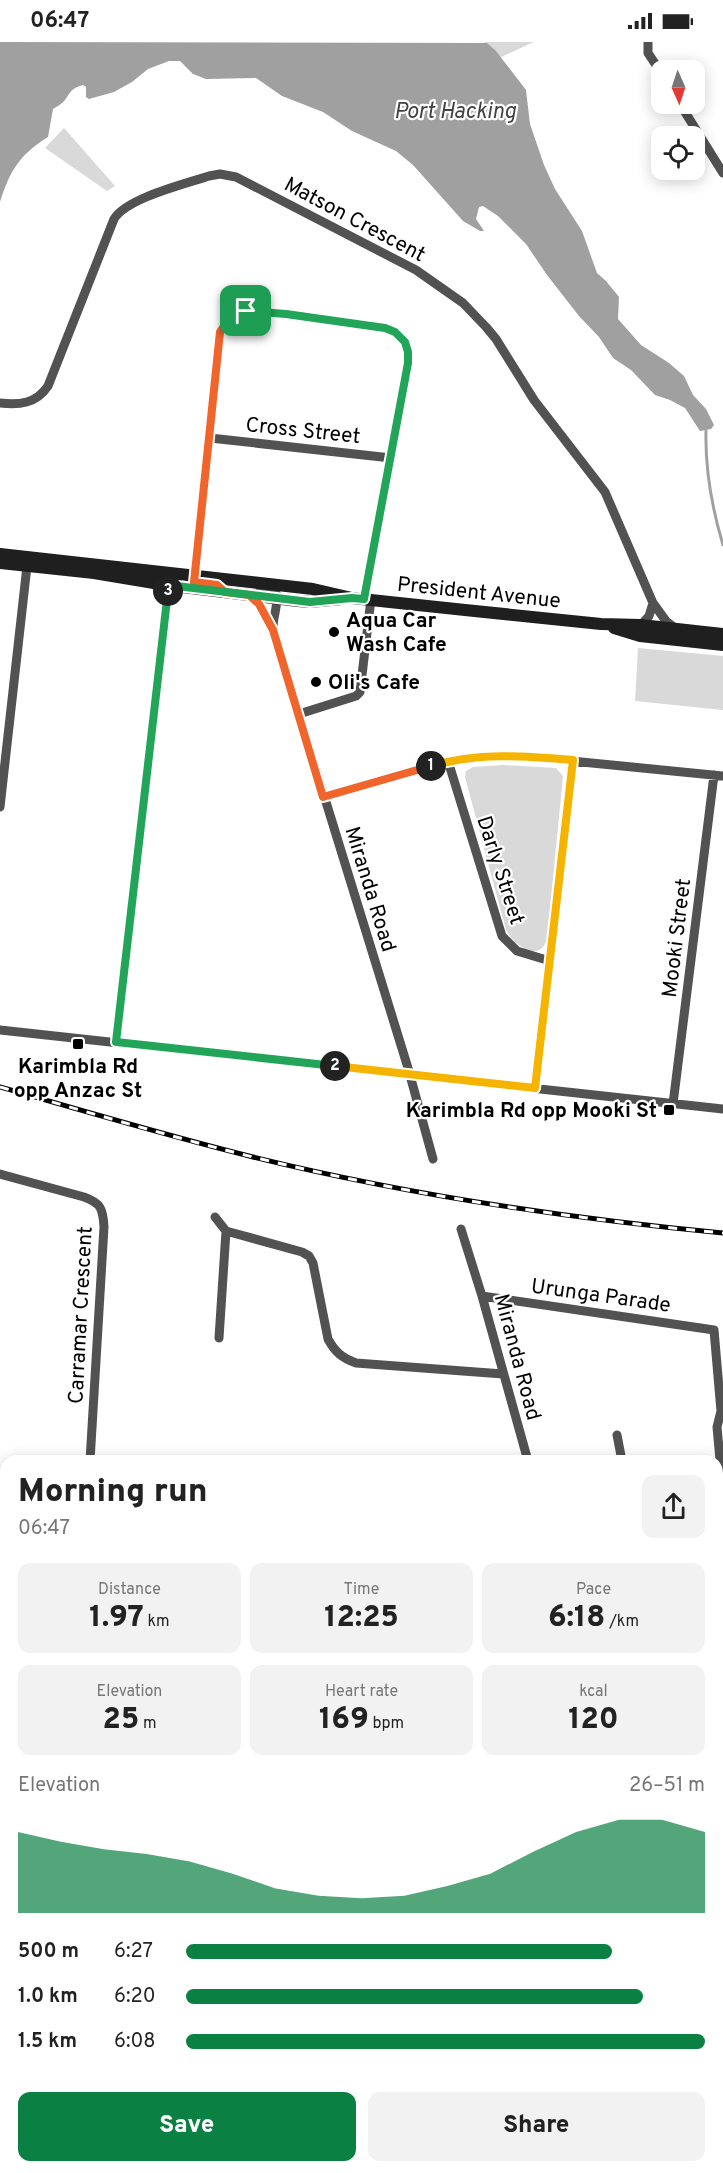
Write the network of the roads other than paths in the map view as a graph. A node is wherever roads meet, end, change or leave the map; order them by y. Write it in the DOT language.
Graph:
graph roads {
  1 [pos="648,42"];
  2 [pos="653,60"];
  3 [pos="686,114"];
  4 [pos="723,172"];
  5 [pos="0,403"];
  6 [pos="210,438"];
  7 [pos="391,458"];
  8 [pos="0,554"];
  9 [pos="0,563"];
  10 [pos="27,566"];
  11 [pos="195,576"];
  12 [pos="229,580"];
  13 [pos="168,585"];
  14 [pos="225,592"];
  15 [pos="249,595"];
  16 [pos="277,598"];
  17 [pos="362,599"];
  18 [pos="653,603"];
  19 [pos="601,624"];
  20 [pos="641,625"];
  21 [pos="675,628"];
  22 [pos="273,630"];
  23 [pos="723,634"];
  24 [pos="723,645"];
  25 [pos="299,714"];
  26 [pos="573,760"];
  27 [pos="448,761"];
  28 [pos="718,776"];
  29 [pos="323,797"];
  30 [pos="0,807"];
  31 [pos="550,961"];
  32 [pos="0,1030"];
  33 [pos="116,1042"];
  34 [pos="410,1075"];
  35 [pos="535,1088"];
  36 [pos="673,1104"];
  37 [pos="723,1109"];
  38 [pos="433,1159"];
  39 [pos="0,1174"];
  40 [pos="215,1217"];
  41 [pos="461,1229"];
  42 [pos="226,1231"];
  43 [pos="482,1296"];
  44 [pos="219,1338"];
  45 [pos="503,1374"];
  46 [pos="617,1436"];
  47 [pos="90,1455"];
  48 [pos="526,1455"];
  49 [pos="621,1455"];
  50 [pos="720,1455"];
  1 -- 2 [label="street"];
  3 -- 4 [label="street"];
  5 -- 18 [label="street, Matson Crescent"];
  6 -- 7 [label="street, Cross Street"];
  6 -- 7 [label="street"];
  6 -- 11 [label="street"];
  7 -- 17 [label="street"];
  8 -- 11 [label="main road, President Avenue"];
  9 -- 10 [label="main road, President Avenue"];
  10 -- 13 [label="main road, President Avenue"];
  10 -- 30 [label="street"];
  11 -- 12 [label="main road, President Avenue"];
  11 -- 14 [label="street"];
  12 -- 16 [label="street"];
  12 -- 17 [label="main road, President Avenue"];
  13 -- 14 [label="main road, President Avenue"];
  13 -- 33 [label="street"];
  14 -- 15 [label="main road, President Avenue"];
  15 -- 16 [label="main road, President Avenue"];
  15 -- 22 [label="street, Miranda Road"];
  16 -- 17 [label="main road, President Avenue"];
  16 -- 22 [label="street, Miranda Road"];
  17 -- 19 [label="main road, President Avenue"];
  17 -- 25 [label="street"];
  18 -- 20 [label="street"];
  18 -- 21 [label="street, Matson Crescent"];
  19 -- 20 [label="main road, President Avenue"];
  19 -- 24 [label="main road, President Avenue"];
  20 -- 21 [label="main road, President Avenue"];
  21 -- 23 [label="main road, President Avenue"];
  22 -- 25 [label="street, Miranda Road"];
  25 -- 29 [label="street, Miranda Road"];
  26 -- 27 [label="street"];
  26 -- 28 [label="street"];
  26 -- 31 [label="street"];
  27 -- 29 [label="street"];
  27 -- 31 [label="street, Darly Street"];
  28 -- 36 [label="street, Mooki Street"];
  29 -- 34 [label="street, Miranda Road"];
  31 -- 35 [label="street"];
  32 -- 33 [label="street"];
  33 -- 34 [label="street"];
  34 -- 35 [label="street"];
  34 -- 38 [label="street, Miranda Road"];
  35 -- 36 [label="street"];
  36 -- 37 [label="street"];
  39 -- 47 [label="street, Carramar Crescent"];
  40 -- 42 [label="street"];
  41 -- 43 [label="street, Miranda Road"];
  42 -- 44 [label="street"];
  42 -- 45 [label="street"];
  43 -- 45 [label="street, Miranda Road"];
  43 -- 50 [label="street, Urunga Parade"];
  45 -- 48 [label="street, Miranda Road"];
  46 -- 49 [label="street"];
}
